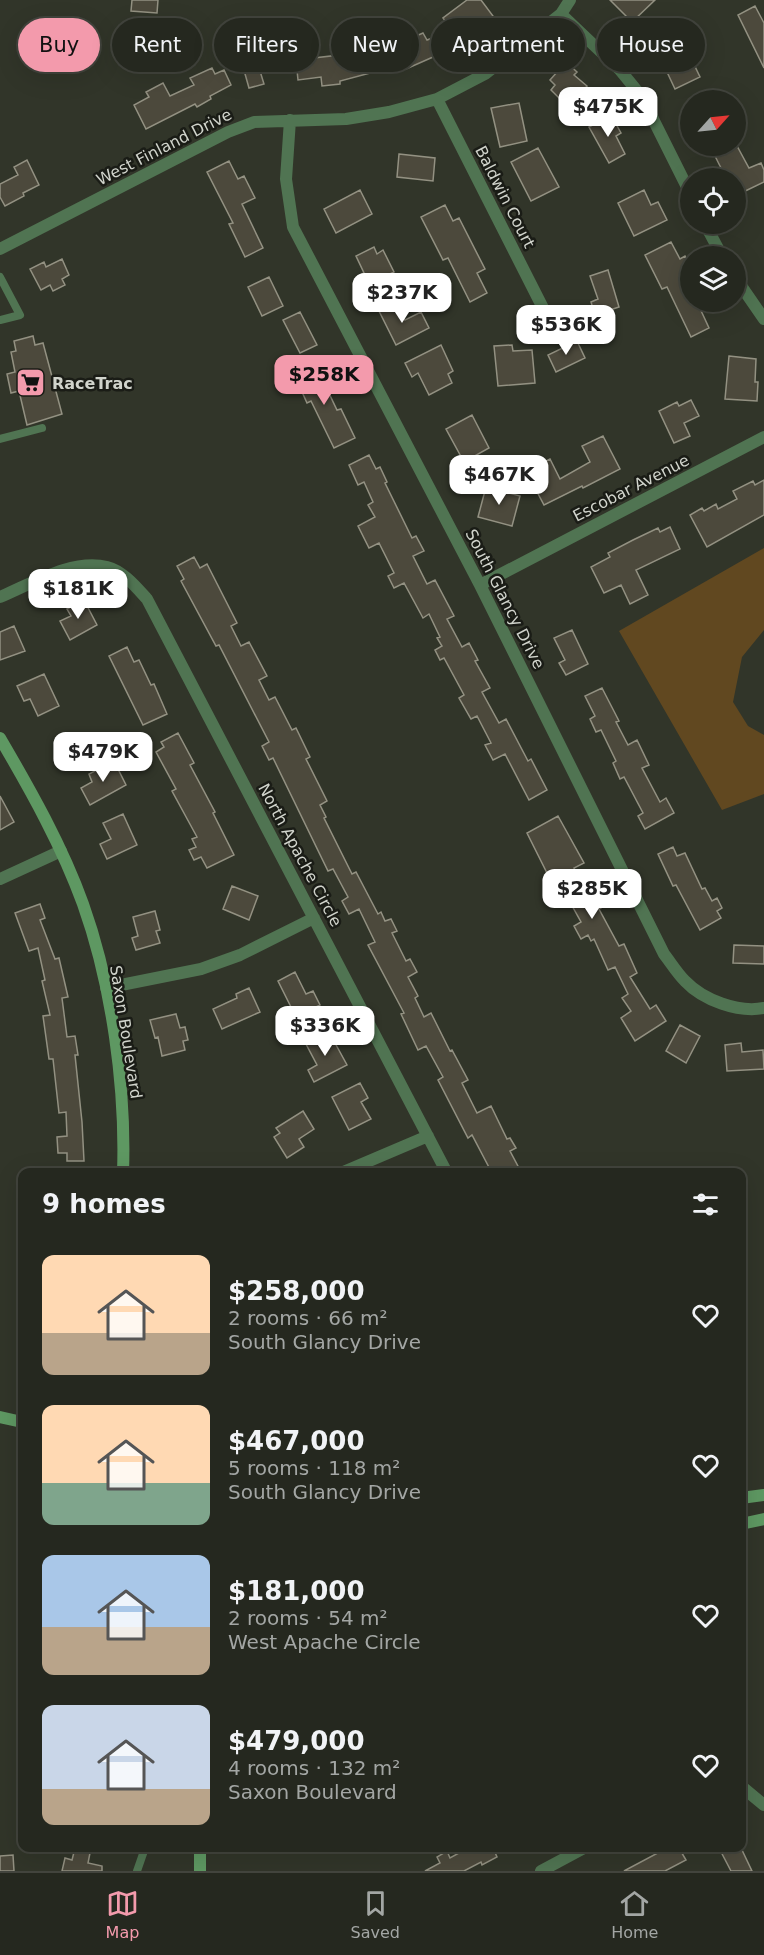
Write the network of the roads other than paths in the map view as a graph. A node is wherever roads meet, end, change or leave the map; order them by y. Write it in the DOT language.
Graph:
graph roads {
  1 [pos="570,0"];
  2 [pos="561,14"];
  3 [pos="438,99"];
  4 [pos="290,120"];
  5 [pos="680,173"];
  6 [pos="0,249"];
  7 [pos="0,278"];
  8 [pos="746,293"];
  9 [pos="544,310"];
  10 [pos="764,319"];
  11 [pos="0,320"];
  12 [pos="42,428"];
  13 [pos="764,437"];
  14 [pos="0,439"];
  15 [pos="480,585"];
  16 [pos="0,597"];
  17 [pos="0,738"];
  18 [pos="62,851"];
  19 [pos="0,879"];
  20 [pos="314,918"];
  21 [pos="106,988"];
  22 [pos="764,1008"];
  23 [pos="428,1136"];
  24 [pos="123,1168"];
  25 [pos="352,1168"];
  26 [pos="444,1168"];
  27 [pos="0,1417"];
  28 [pos="18,1421"];
  29 [pos="764,1495"];
  30 [pos="746,1497"];
  31 [pos="764,1519"];
  32 [pos="746,1523"];
  33 [pos="746,1789"];
  34 [pos="764,1805"];
  35 [pos="144,1852"];
  36 [pos="200,1852"];
  37 [pos="577,1852"];
  38 [pos="137,1871"];
  39 [pos="200,1871"];
  40 [pos="541,1871"];
  1 -- 2 [label="street, West Finland Drive"];
  2 -- 3 [label="street, West Finland Drive"];
  2 -- 5 [label="street"];
  3 -- 4 [label="street, West Finland Drive"];
  3 -- 9 [label="street, Baldwin Court"];
  4 -- 6 [label="street, West Finland Drive"];
  4 -- 15 [label="street, South Glancy Drive"];
  7 -- 11 [label="lane"];
  8 -- 10 [label="street"];
  12 -- 14 [label="lane"];
  13 -- 15 [label="street, Escobar Avenue"];
  15 -- 22 [label="street, South Glancy Drive"];
  16 -- 20 [label="street, North Apache Circle"];
  17 -- 18 [label="main road, Saxon Boulevard"];
  18 -- 19 [label="street"];
  18 -- 21 [label="main road, Saxon Boulevard"];
  20 -- 21 [label="street"];
  20 -- 23 [label="street, North Apache Circle"];
  21 -- 24 [label="main road, Saxon Boulevard"];
  23 -- 25 [label="street"];
  23 -- 26 [label="street, North Apache Circle"];
  27 -- 28 [label="main road"];
  29 -- 30 [label="main road"];
  31 -- 32 [label="main road"];
  33 -- 34 [label="street"];
  35 -- 38 [label="lane"];
  36 -- 39 [label="main road"];
  37 -- 40 [label="street"];
}
